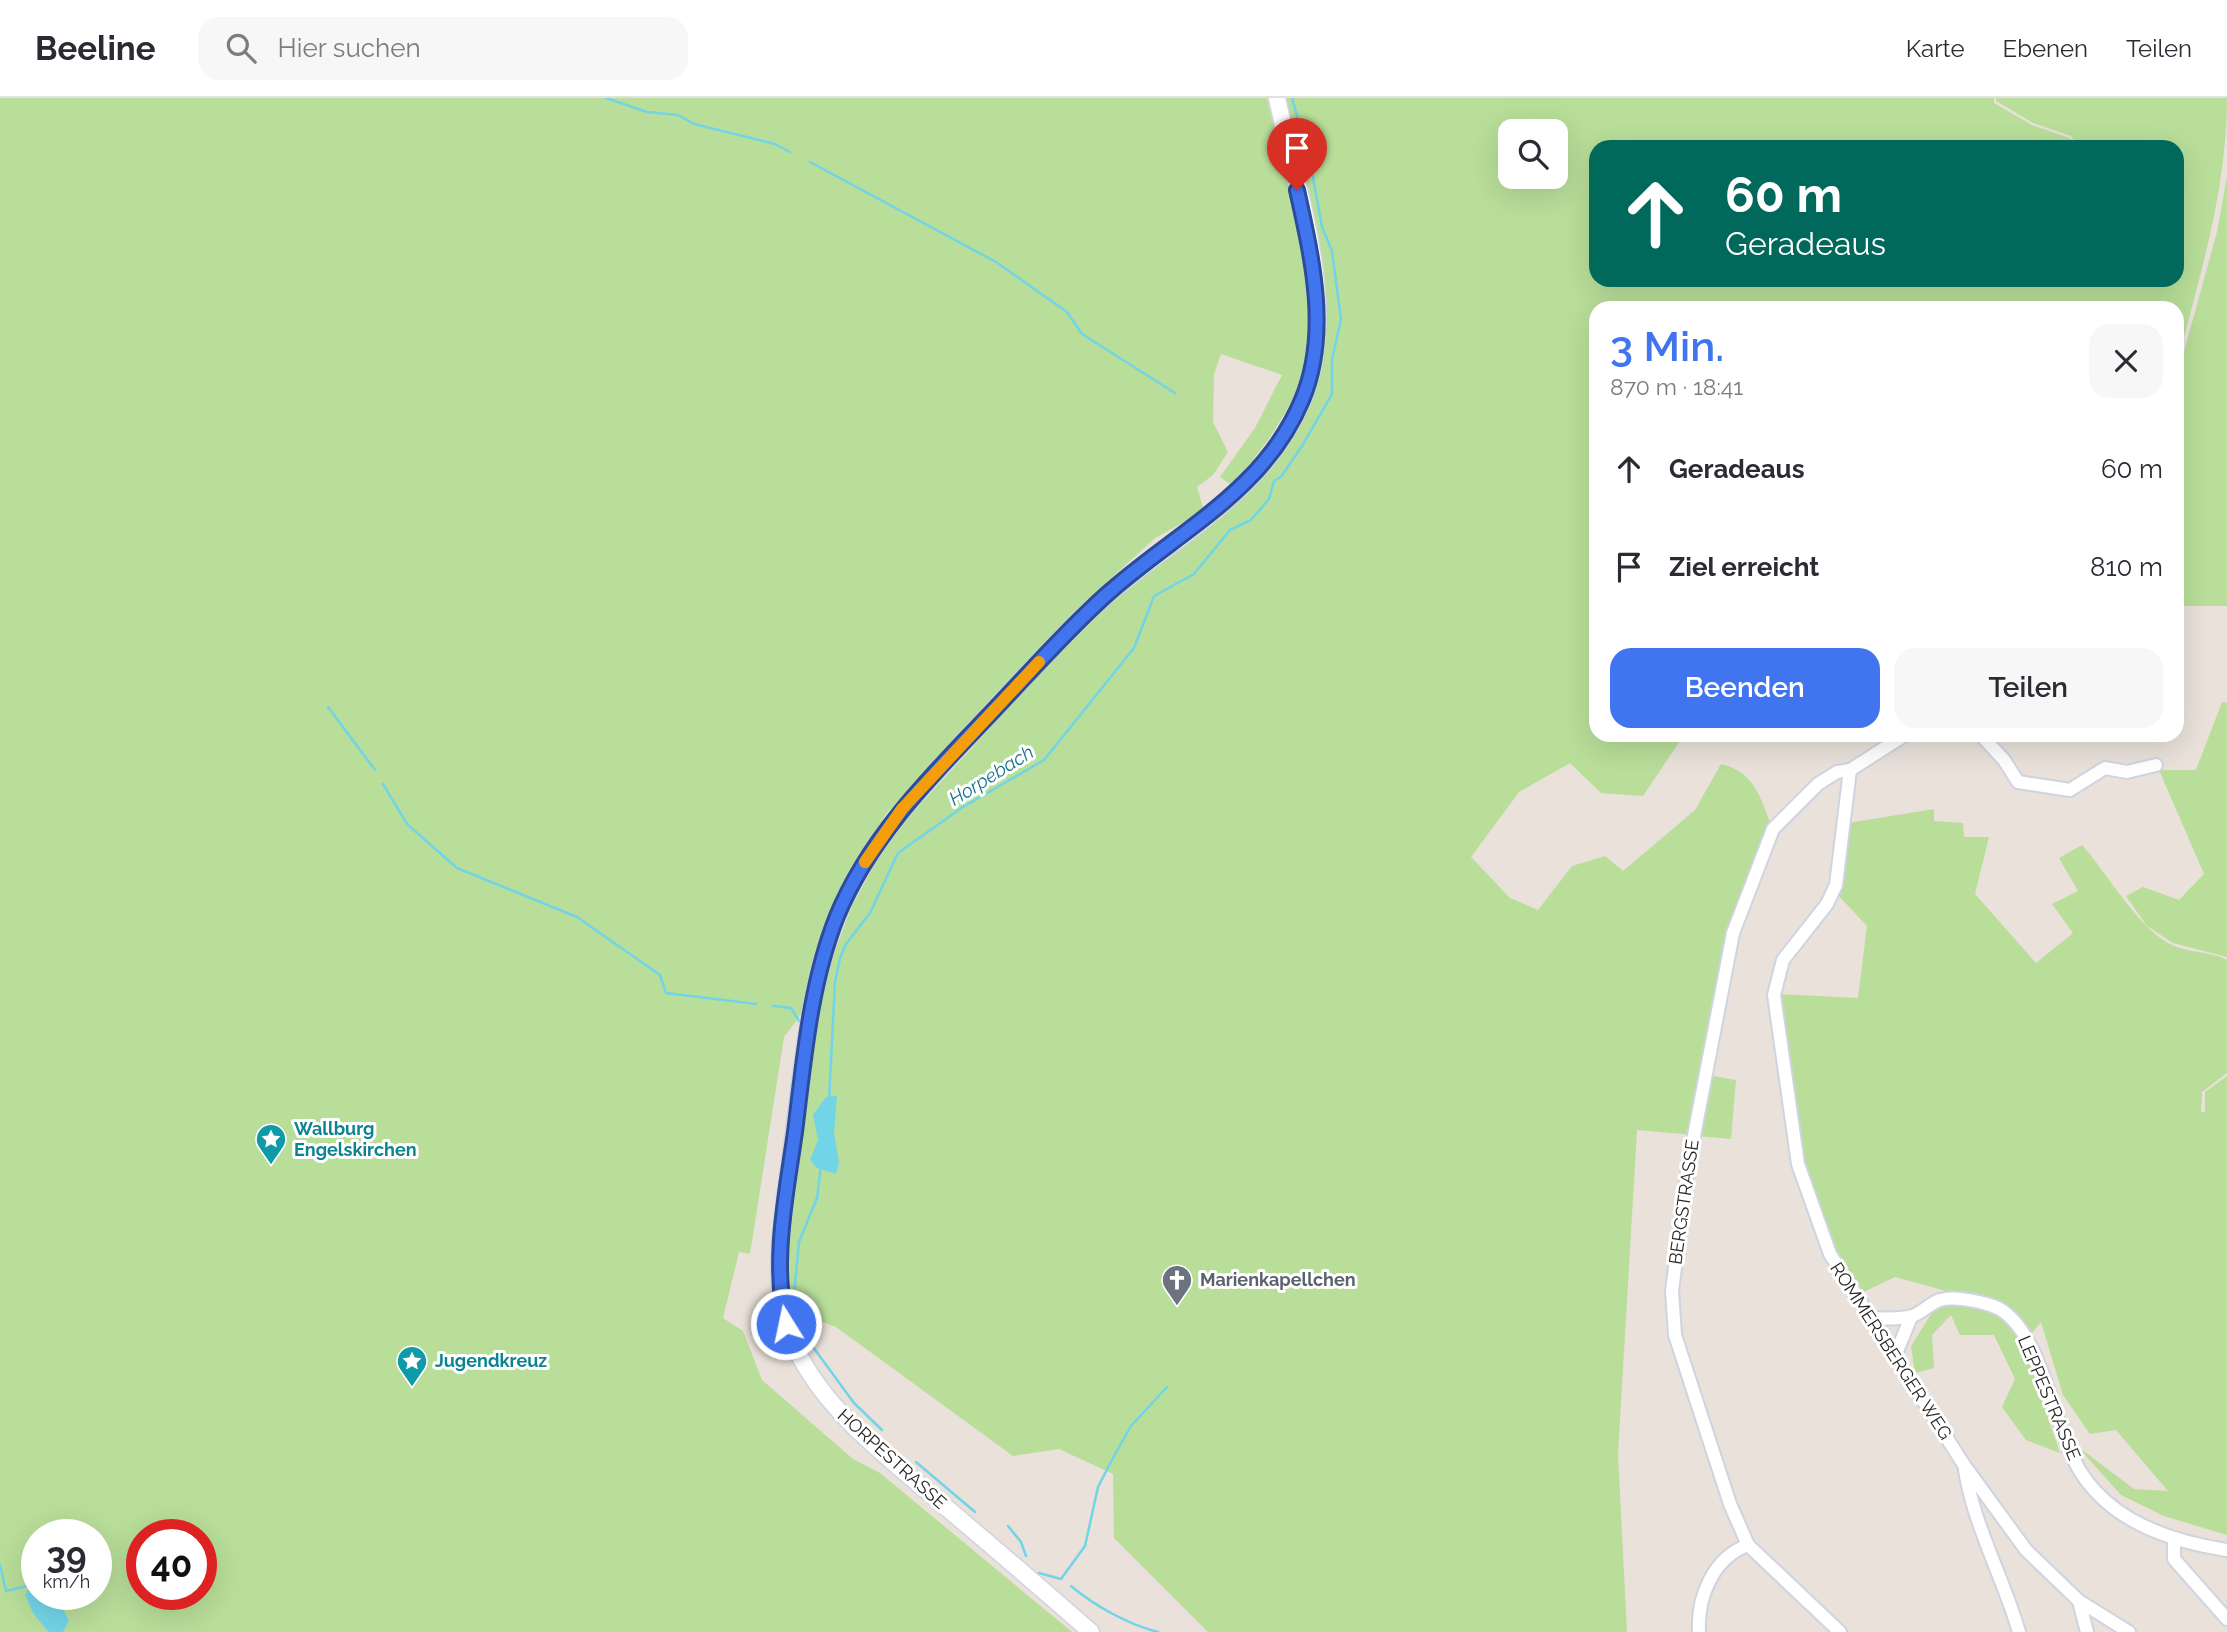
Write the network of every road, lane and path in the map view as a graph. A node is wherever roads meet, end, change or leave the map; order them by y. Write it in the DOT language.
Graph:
graph roads {
  1 [pos="1278,98"];
  2 [pos="1894,742"];
  3 [pos="1987,742"];
  4 [pos="2156,765"];
  5 [pos="1850,770"];
  6 [pos="1911,1317"];
  7 [pos="1869,1318"];
  8 [pos="1895,1356"];
  9 [pos="1964,1465"];
  10 [pos="2174,1540"];
  11 [pos="1748,1545"];
  12 [pos="2227,1550"];
  13 [pos="2079,1601"];
  14 [pos="2227,1619"];
  15 [pos="1091,1632"];
  16 [pos="1699,1632"];
  17 [pos="1840,1632"];
  18 [pos="2019,1632"];
  19 [pos="2087,1632"];
  20 [pos="2129,1632"];
  1 -- 15 [label="street, HORPESTRASSE"];
  2 -- 5 [label="street, BERGSTRASSE"];
  3 -- 4 [label="street"];
  5 -- 7 [label="street, ROMMERSBERGER WEG"];
  5 -- 11 [label="street, BERGSTRASSE"];
  6 -- 7 [label="street, LEPPESTRASSE"];
  6 -- 8 [label="street"];
  6 -- 10 [label="street, LEPPESTRASSE"];
  7 -- 8 [label="street, ROMMERSBERGER WEG"];
  8 -- 9 [label="street, ROMMERSBERGER WEG"];
  9 -- 13 [label="street, ROMMERSBERGER WEG"];
  9 -- 18 [label="street"];
  10 -- 12 [label="street, LEPPESTRASSE"];
  10 -- 14 [label="street"];
  11 -- 16 [label="street"];
  11 -- 17 [label="street, BERGSTRASSE"];
  13 -- 19 [label="street"];
  13 -- 20 [label="street, ROMMERSBERGER WEG"];
}
